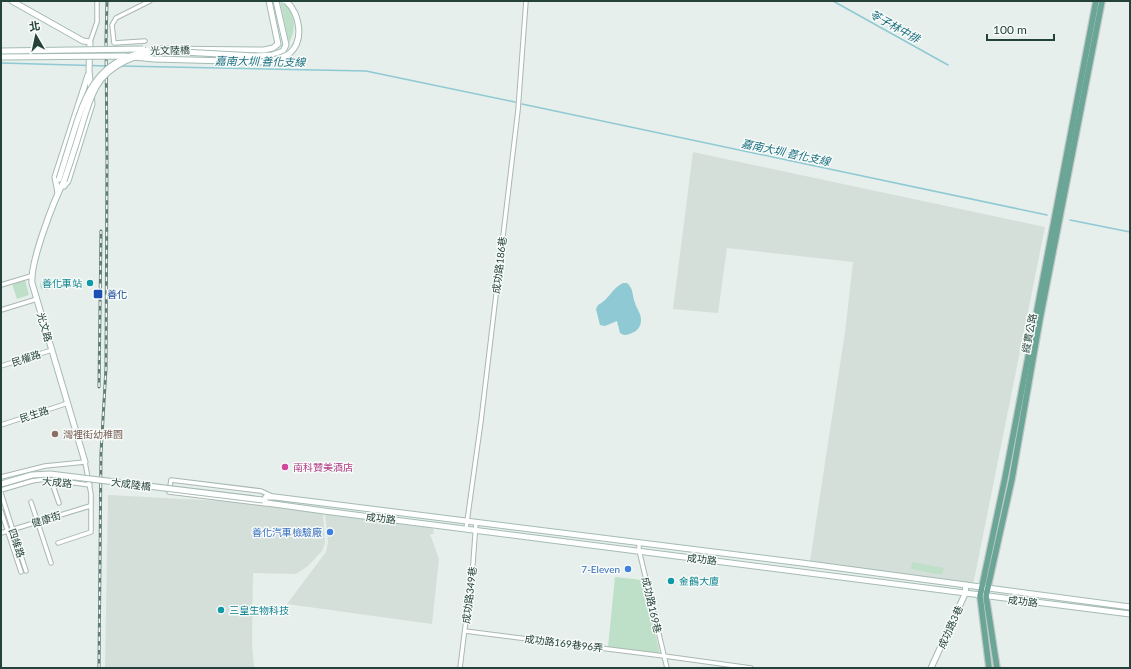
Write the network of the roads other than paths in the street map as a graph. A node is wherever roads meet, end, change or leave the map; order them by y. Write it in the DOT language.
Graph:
graph roads {
  1 [pos="12,1"];
  2 [pos="97,1"];
  3 [pos="150,1"];
  4 [pos="269,1"];
  5 [pos="276,1"];
  6 [pos="286,1"];
  7 [pos="526,1"];
  8 [pos="1096,1"];
  9 [pos="1102,1"];
  10 [pos="145,41"];
  11 [pos="90,42"];
  12 [pos="156,49"];
  13 [pos="1,51"];
  14 [pos="1,57"];
  15 [pos="89,70"];
  16 [pos="91,90"];
  17 [pos="84,91"];
  18 [pos="62,180"];
  19 [pos="58,193"];
  20 [pos="31,276"];
  21 [pos="1,285"];
  22 [pos="37,299"];
  23 [pos="1,310"];
  24 [pos="52,350"];
  25 [pos="1,366"];
  26 [pos="68,403"];
  27 [pos="1,425"];
  28 [pos="85,462"];
  29 [pos="1,477"];
  30 [pos="51,480"];
  31 [pos="1,484"];
  32 [pos="90,485"];
  33 [pos="1,492"];
  34 [pos="275,497"];
  35 [pos="262,500"];
  36 [pos="31,502"];
  37 [pos="59,503"];
  38 [pos="274,504"];
  39 [pos="90,506"];
  40 [pos="1,511"];
  41 [pos="38,521"];
  42 [pos="468,521"];
  43 [pos="476,522"];
  44 [pos="12,529"];
  45 [pos="466,529"];
  46 [pos="475,530"];
  47 [pos="8,531"];
  48 [pos="1,533"];
  49 [pos="639,542"];
  50 [pos="58,543"];
  51 [pos="639,550"];
  52 [pos="51,563"];
  53 [pos="26,571"];
  54 [pos="21,572"];
  55 [pos="966,585"];
  56 [pos="981,587"];
  57 [pos="988,588"];
  58 [pos="965,594"];
  59 [pos="980,596"];
  60 [pos="986,596"];
  61 [pos="1130,607"];
  62 [pos="1130,614"];
  63 [pos="465,631"];
  64 [pos="664,656"];
  65 [pos="460,668"];
  66 [pos="667,668"];
  67 [pos="752,668"];
  68 [pos="931,668"];
  69 [pos="989,668"];
  70 [pos="997,668"];
  1 -- 11 [label="main road"];
  2 -- 11 [label="street"];
  3 -- 10 [label="street"];
  4 -- 12 [label="main road, 光文陸橋, bridge"];
  5 -- 18 [label="main road, 光文陸橋, bridge"];
  6 -- 14 [label="main road, bridge"];
  7 -- 42 [label="street, 成功路186巷"];
  8 -- 56 [label="main road, 縱貫公路"];
  9 -- 57 [label="main road, 縱貫公路"];
  11 -- 15 [label="main road"];
  12 -- 13 [label="main road, bridge"];
  12 -- 18 [label="main road, 光文陸橋, bridge"];
  15 -- 16 [label="main road"];
  15 -- 17 [label="main road"];
  16 -- 17 [label="main road"];
  16 -- 19 [label="main road"];
  17 -- 19 [label="main road"];
  18 -- 19 [label="main road"];
  19 -- 20 [label="main road"];
  20 -- 21 [label="street"];
  20 -- 22 [label="main road, 光文路"];
  22 -- 23 [label="street"];
  22 -- 24 [label="main road, 光文路"];
  24 -- 25 [label="street, 民權路"];
  24 -- 26 [label="main road, 光文路"];
  26 -- 27 [label="street, 民生路"];
  26 -- 28 [label="main road, 光文路"];
  28 -- 29 [label="street, 大成路"];
  28 -- 32 [label="street"];
  30 -- 32 [label="street, 大成路"];
  30 -- 33 [label="street, 大成路"];
  30 -- 37 [label="street"];
  31 -- 35 [label="main road, 大成陸橋, bridge"];
  32 -- 39 [label="street"];
  33 -- 44 [label="street, 四維路"];
  34 -- 35 [label="main road, 成功路"];
  34 -- 38 [label="street, 成功路"];
  34 -- 42 [label="main road, 成功路"];
  35 -- 38 [label="main road, 成功路"];
  36 -- 41 [label="street"];
  38 -- 45 [label="main road, 成功路"];
  39 -- 41 [label="street, 健康街"];
  39 -- 50 [label="street"];
  40 -- 47 [label="street, 四維路"];
  41 -- 44 [label="street, 健康街"];
  41 -- 52 [label="street"];
  42 -- 43 [label="main road, 成功路"];
  42 -- 45 [label="street, 成功路186巷"];
  43 -- 46 [label="street, 成功路349巷"];
  43 -- 49 [label="main road, 成功路"];
  44 -- 47 [label="street, 健康街"];
  44 -- 53 [label="street, 四維路"];
  45 -- 46 [label="main road, 成功路"];
  46 -- 51 [label="main road, 成功路"];
  46 -- 63 [label="street, 成功路349巷"];
  47 -- 48 [label="street, 健康街"];
  47 -- 54 [label="street, 四維路"];
  49 -- 51 [label="street, 成功路169巷"];
  49 -- 55 [label="main road, 成功路"];
  51 -- 58 [label="main road, 成功路"];
  51 -- 64 [label="street, 成功路169巷"];
  55 -- 56 [label="main road, 成功路"];
  55 -- 58 [label="main road, 成功路3巷"];
  56 -- 57 [label="main road, 成功路"];
  56 -- 59 [label="main road, 縱貫公路"];
  57 -- 60 [label="main road, 縱貫公路"];
  57 -- 61 [label="main road, 成功路"];
  58 -- 59 [label="main road, 成功路"];
  58 -- 68 [label="main road, 成功路3巷"];
  59 -- 60 [label="main road, 成功路"];
  59 -- 69 [label="main road, 縱貫公路"];
  60 -- 62 [label="main road, 成功路"];
  60 -- 70 [label="main road, 縱貫公路"];
  63 -- 64 [label="street, 成功路169巷96弄"];
  63 -- 65 [label="street, 成功路349巷"];
  64 -- 66 [label="street, 成功路169巷"];
  64 -- 67 [label="street, 成功路169巷96弄"];
}
